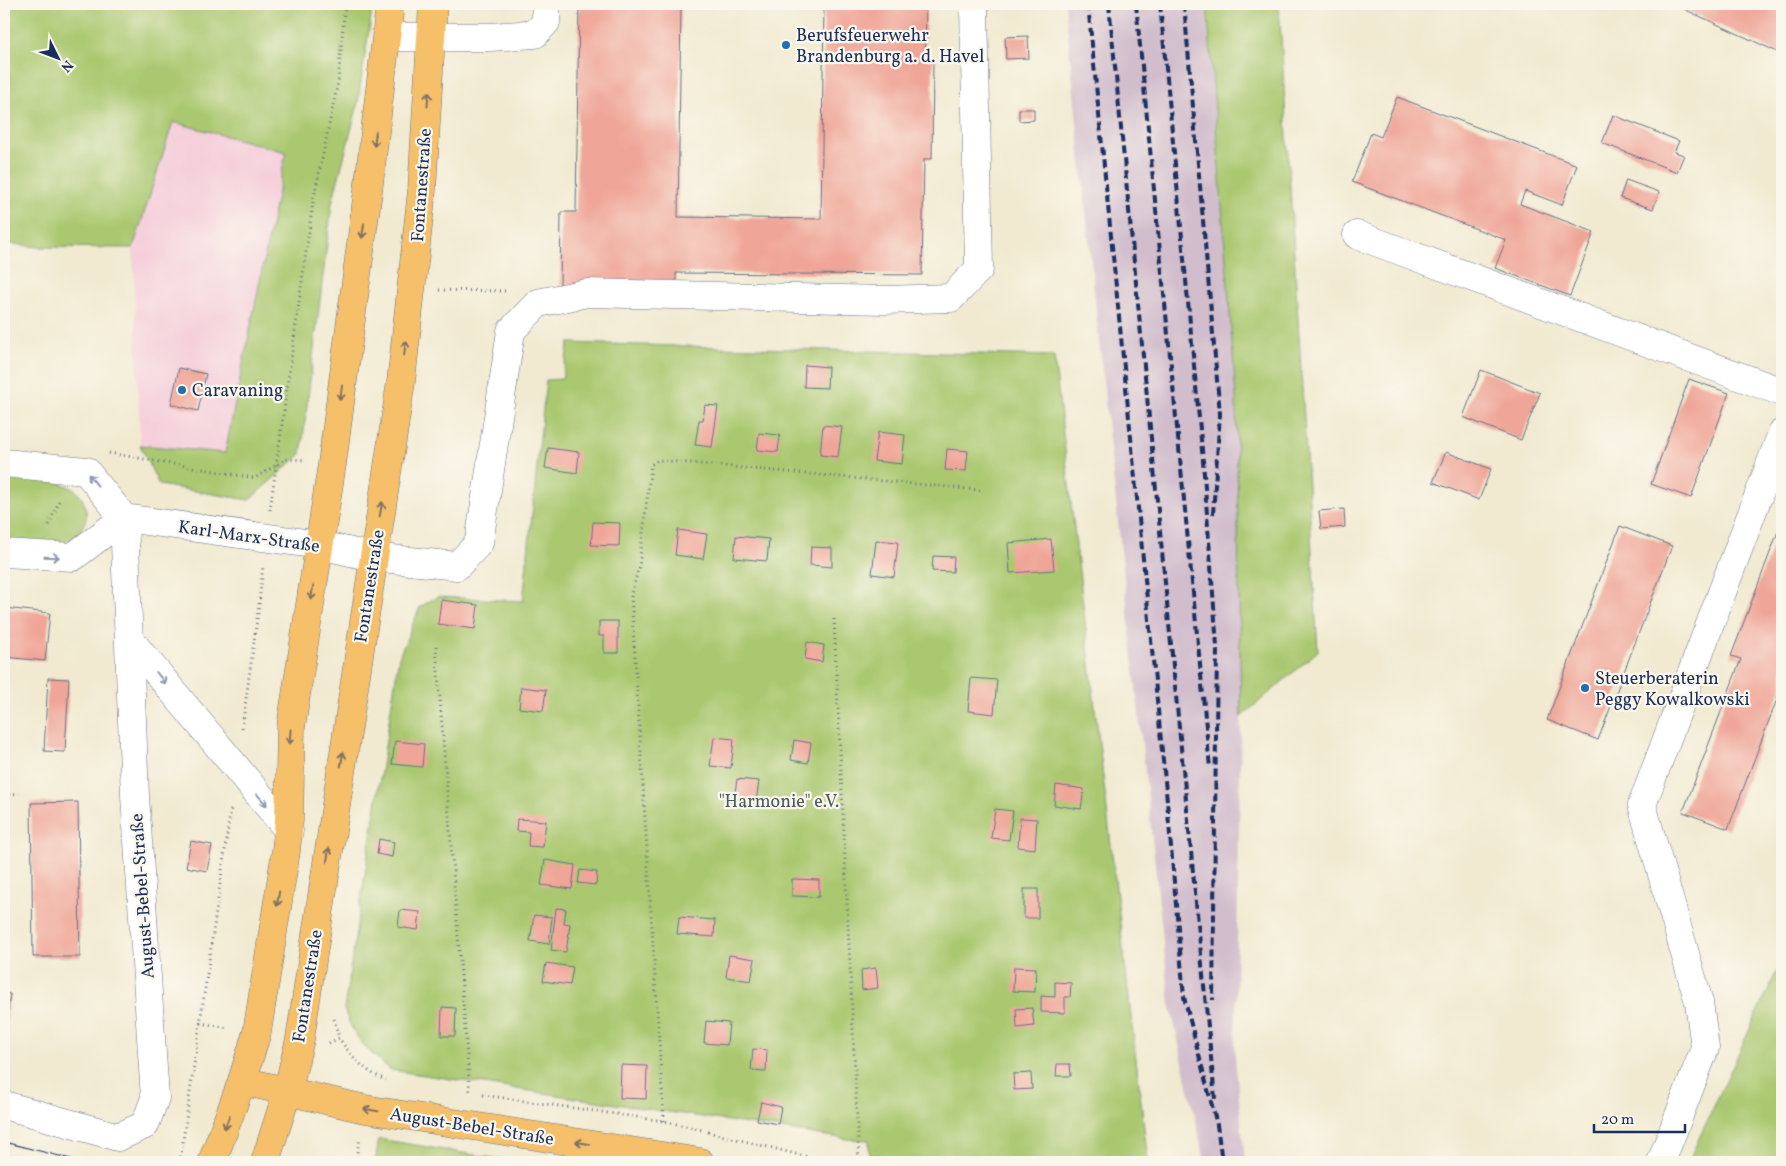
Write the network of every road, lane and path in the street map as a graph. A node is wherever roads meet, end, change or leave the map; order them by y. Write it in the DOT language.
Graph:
graph roads {
  1 [pos="390,4"];
  2 [pos="433,4"];
  3 [pos="546,4"];
  4 [pos="974,4"];
  5 [pos="387,37"];
  6 [pos="432,37"];
  7 [pos="1357,236"];
  8 [pos="1782,392"];
  9 [pos="1782,433"];
  10 [pos="105,452"];
  11 [pos="297,459"];
  12 [pos="4,462"];
  13 [pos="71,470"];
  14 [pos="980,490"];
  15 [pos="124,518"];
  16 [pos="320,545"];
  17 [pos="4,552"];
  18 [pos="38,556"];
  19 [pos="373,557"];
  20 [pos="834,620"];
  21 [pos="130,640"];
  22 [pos="436,646"];
  23 [pos="19,793"];
  24 [pos="4,795"];
  25 [pos="288,831"];
  26 [pos="208,1024"];
  27 [pos="328,1043"];
  28 [pos="242,1082"];
  29 [pos="391,1082"];
  30 [pos="287,1092"];
  31 [pos="461,1092"];
  32 [pos="470,1094"];
  33 [pos="4,1106"];
  34 [pos="664,1121"];
  35 [pos="359,1140"];
  36 [pos="180,1162"];
  37 [pos="212,1162"];
  38 [pos="266,1162"];
  39 [pos="355,1162"];
  40 [pos="700,1162"];
  41 [pos="828,1162"];
  42 [pos="859,1162"];
  43 [pos="1661,1162"];
  1 -- 5 [label="main road"];
  2 -- 6 [label="main road, Fontanestraße"];
  3 -- 6 [label="street"];
  4 -- 19 [label="street, Karl-Marx-Straße"];
  5 -- 6 [label="street"];
  5 -- 16 [label="main road, one-way"];
  19 -- 6 [label="main road, Fontanestraße, one-way"];
  7 -- 8 [label="street"];
  9 -- 43 [label="street"];
  10 -- 11 [label="path"];
  12 -- 13 [label="street"];
  15 -- 13 [label="street, one-way"];
  13 -- 18 [label="path"];
  14 -- 34 [label="path"];
  15 -- 16 [label="street, Karl-Marx-Straße"];
  18 -- 15 [label="street, one-way"];
  15 -- 21 [label="street, August-Bebel-Straße"];
  16 -- 19 [label="street, Karl-Marx-Straße"];
  16 -- 25 [label="main road, one-way"];
  17 -- 18 [label="street"];
  30 -- 19 [label="main road, Fontanestraße, one-way"];
  20 -- 42 [label="path"];
  21 -- 25 [label="street, one-way"];
  21 -- 33 [label="street, August-Bebel-Straße"];
  22 -- 32 [label="path"];
  23 -- 24 [label="path"];
  25 -- 28 [label="main road, one-way"];
  26 -- 36 [label="path"];
  27 -- 29 [label="path"];
  28 -- 30 [label="main road, August-Bebel-Straße"];
  28 -- 37 [label="main road, one-way"];
  30 -- 38 [label="main road, Fontanestraße"];
  40 -- 30 [label="main road, August-Bebel-Straße, one-way"];
  31 -- 32 [label="path"];
  32 -- 34 [label="path"];
  34 -- 41 [label="path"];
  35 -- 39 [label="path"];
}
